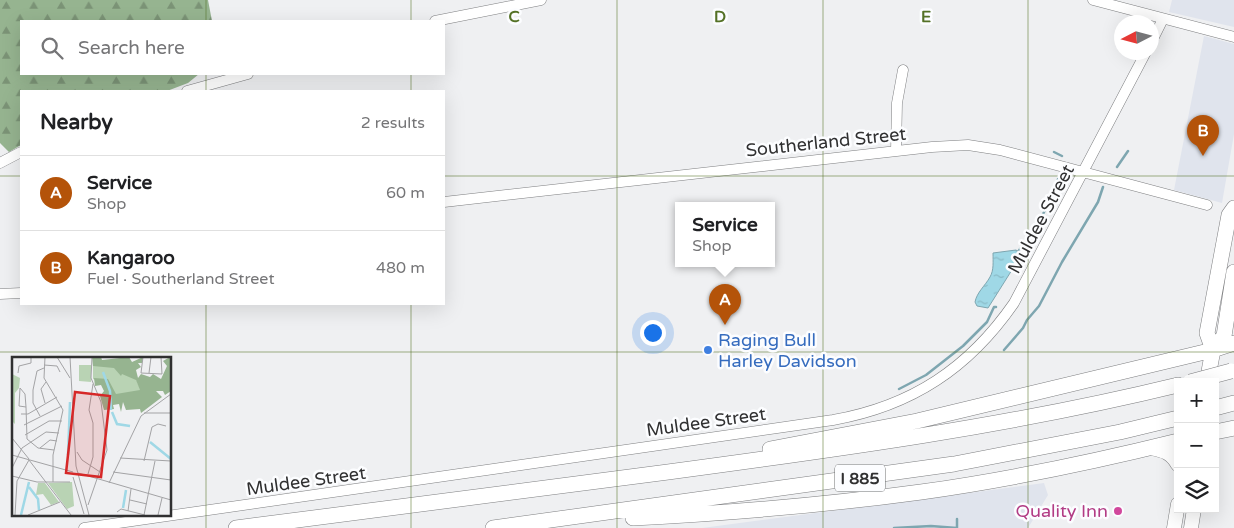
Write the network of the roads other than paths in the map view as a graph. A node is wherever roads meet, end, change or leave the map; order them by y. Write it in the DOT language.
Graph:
graph roads {
  1 [pos="541,0"];
  2 [pos="1093,0"];
  3 [pos="1163,19"];
  4 [pos="440,20"];
  5 [pos="1159,27"];
  6 [pos="1234,37"];
  7 [pos="1142,60"];
  8 [pos="903,70"];
  9 [pos="244,75"];
  10 [pos="191,90"];
  11 [pos="896,151"];
  12 [pos="20,153"];
  13 [pos="0,163"];
  14 [pos="1084,172"];
  15 [pos="445,202"];
  16 [pos="1207,204"];
  17 [pos="1234,208"];
  18 [pos="1234,272"];
  19 [pos="20,293"];
  20 [pos="0,294"];
  21 [pos="1231,318"];
  22 [pos="1234,343"];
  23 [pos="1213,350"];
  24 [pos="1233,371"];
  25 [pos="1206,378"];
  26 [pos="1208,378"];
  27 [pos="1174,386"];
  28 [pos="1174,419"];
  29 [pos="1234,428"];
  30 [pos="1219,431"];
  31 [pos="1174,442"];
  32 [pos="1152,448"];
  33 [pos="1174,456"];
  34 [pos="703,467"];
  35 [pos="1176,513"];
  36 [pos="1193,513"];
  37 [pos="171,515"];
  38 [pos="167,516"];
  39 [pos="540,522"];
  40 [pos="84,528"];
  41 [pos="236,528"];
  42 [pos="493,528"];
  43 [pos="1174,528"];
  44 [pos="1191,528"];
  1 -- 4 [label="street"];
  2 -- 3 [label="street"];
  3 -- 5 [label="street"];
  3 -- 6 [label="street"];
  7 -- 14 [label="street, Muldee Street"];
  8 -- 11 [label="street"];
  9 -- 10 [label="street"];
  11 -- 14 [label="street, Southerland Street"];
  11 -- 15 [label="street, Southerland Street"];
  12 -- 13 [label="street"];
  14 -- 16 [label="street, Southerland Street"];
  14 -- 37 [label="street, Muldee Street"];
  17 -- 23 [label="highway"];
  18 -- 21 [label="highway"];
  19 -- 20 [label="street"];
  21 -- 23 [label="highway"];
  22 -- 23 [label="highway"];
  23 -- 26 [label="highway"];
  23 -- 34 [label="highway"];
  24 -- 25 [label="highway, bridge"];
  27 -- 34 [label="highway, I 885"];
  28 -- 39 [label="highway, I 885"];
  29 -- 30 [label="highway"];
  31 -- 32 [label="highway"];
  32 -- 33 [label="highway"];
  32 -- 39 [label="highway"];
  34 -- 41 [label="highway, I 885"];
  35 -- 43 [label="main road"];
  36 -- 44 [label="main road"];
  38 -- 40 [label="street, Muldee Street"];
  39 -- 42 [label="highway, I 885"];
}
